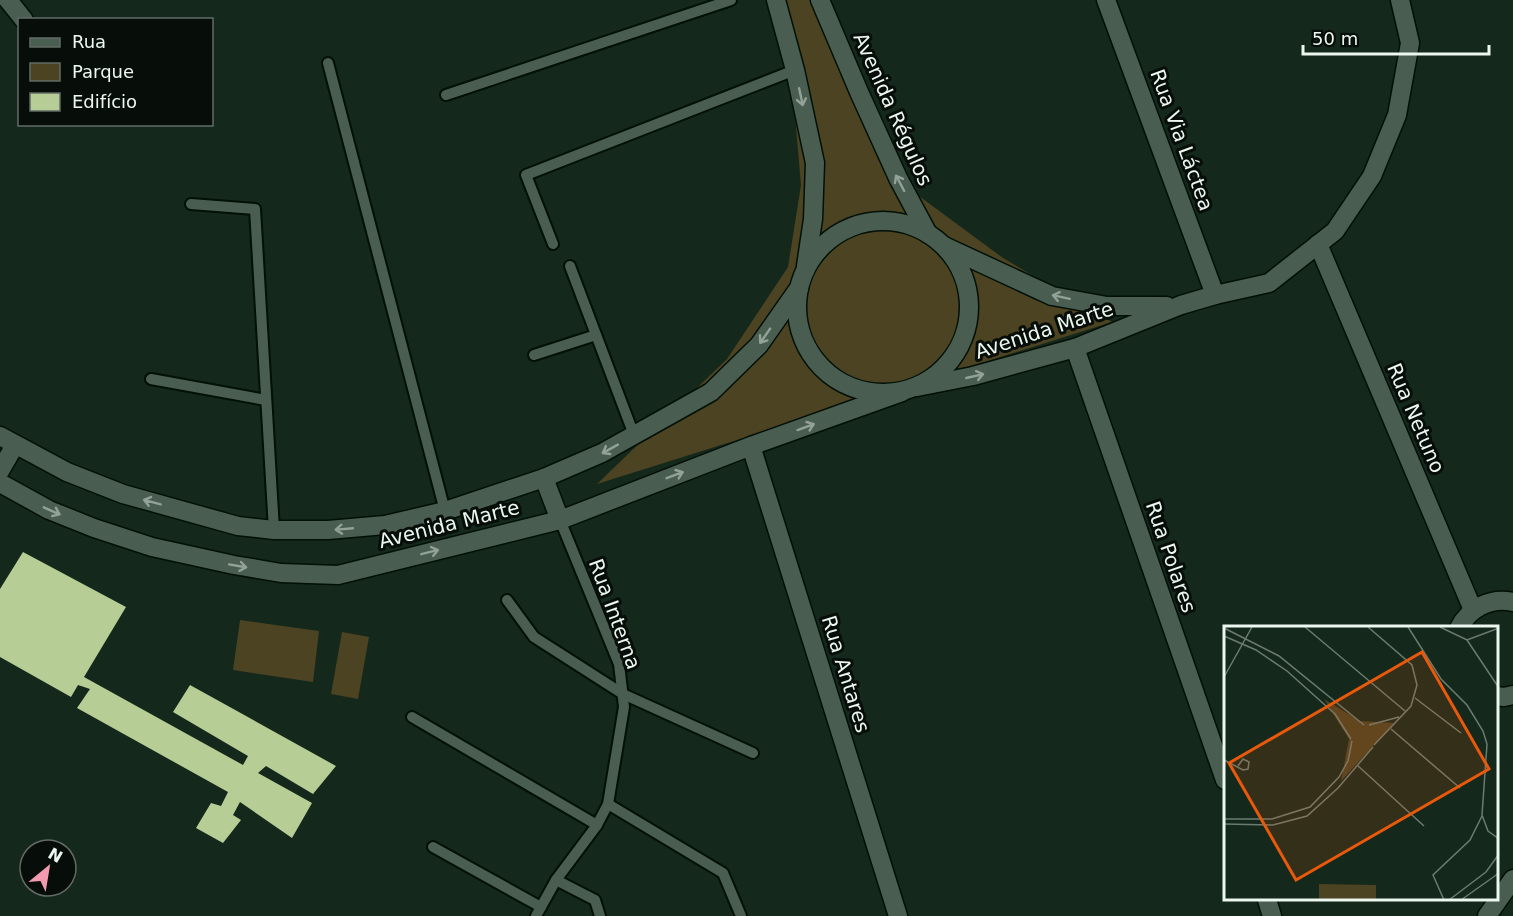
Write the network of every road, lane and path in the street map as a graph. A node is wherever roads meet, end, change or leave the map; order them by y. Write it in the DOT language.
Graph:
graph roads {
  1 [pos="8,0"];
  2 [pos="731,0"];
  3 [pos="776,0"];
  4 [pos="820,0"];
  5 [pos="1106,0"];
  6 [pos="1400,0"];
  7 [pos="22,18"];
  8 [pos="328,63"];
  9 [pos="795,70"];
  10 [pos="446,95"];
  11 [pos="191,204"];
  12 [pos="928,234"];
  13 [pos="553,244"];
  14 [pos="1318,244"];
  15 [pos="944,246"];
  16 [pos="570,266"];
  17 [pos="805,270"];
  18 [pos="799,288"];
  19 [pos="1215,295"];
  20 [pos="1181,305"];
  21 [pos="597,335"];
  22 [pos="1075,348"];
  23 [pos="534,355"];
  24 [pos="151,379"];
  25 [pos="910,389"];
  26 [pos="266,400"];
  27 [pos="634,435"];
  28 [pos="7,441"];
  29 [pos="751,446"];
  30 [pos="0,471"];
  31 [pos="544,478"];
  32 [pos="0,483"];
  33 [pos="445,512"];
  34 [pos="560,520"];
  35 [pos="274,530"];
  36 [pos="507,600"];
  37 [pos="1513,602"];
  38 [pos="1473,610"];
  39 [pos="1460,626"];
  40 [pos="623,694"];
  41 [pos="1513,695"];
  42 [pos="1498,696"];
  43 [pos="412,717"];
  44 [pos="753,753"];
  45 [pos="1224,777"];
  46 [pos="608,804"];
  47 [pos="597,825"];
  48 [pos="433,847"];
  49 [pos="1513,879"];
  50 [pos="556,880"];
  51 [pos="1498,900"];
  52 [pos="1267,901"];
  53 [pos="1498,901"];
  54 [pos="539,912"];
  55 [pos="600,916"];
  56 [pos="741,916"];
  57 [pos="898,916"];
  58 [pos="1272,916"];
  59 [pos="1487,916"];
  1 -- 7 [label="street"];
  2 -- 10 [label="lane"];
  3 -- 9 [label="street"];
  12 -- 4 [label="street, Avenida Régulos, one-way"];
  5 -- 19 [label="street, Rua Via Láctea"];
  6 -- 14 [label="street"];
  8 -- 33 [label="lane"];
  9 -- 13 [label="lane"];
  9 -- 17 [label="street, one-way"];
  11 -- 26 [label="lane"];
  12 -- 15 [label="street"];
  12 -- 17 [label="street"];
  14 -- 19 [label="street"];
  14 -- 38 [label="street, Rua Netuno"];
  20 -- 15 [label="street, one-way"];
  15 -- 25 [label="street"];
  16 -- 21 [label="lane"];
  17 -- 18 [label="street"];
  18 -- 25 [label="street"];
  18 -- 27 [label="street, Avenida Marte, one-way"];
  19 -- 20 [label="street"];
  20 -- 22 [label="street, Avenida Marte"];
  21 -- 23 [label="lane"];
  21 -- 27 [label="lane"];
  25 -- 22 [label="street, Avenida Marte, one-way"];
  22 -- 45 [label="street, Rua Polares"];
  24 -- 26 [label="lane"];
  29 -- 25 [label="street, Avenida Marte, one-way"];
  26 -- 35 [label="lane"];
  27 -- 31 [label="street, Avenida Marte, one-way"];
  28 -- 30 [label="street"];
  35 -- 28 [label="street, Avenida Marte, one-way"];
  34 -- 29 [label="street, Avenida Marte, one-way"];
  29 -- 57 [label="street, Rua Antares"];
  31 -- 33 [label="street, Avenida Marte"];
  31 -- 34 [label="street"];
  32 -- 34 [label="street, Avenida Marte, one-way"];
  33 -- 35 [label="street, Avenida Marte, one-way"];
  34 -- 40 [label="lane, Rua Interna"];
  36 -- 40 [label="lane"];
  37 -- 38 [label="street"];
  38 -- 39 [label="street"];
  40 -- 44 [label="lane"];
  40 -- 46 [label="lane, Rua Interna"];
  41 -- 42 [label="street"];
  43 -- 47 [label="lane"];
  46 -- 47 [label="lane, Rua Interna"];
  46 -- 56 [label="lane"];
  47 -- 50 [label="lane, Rua Interna"];
  48 -- 54 [label="lane"];
  49 -- 51 [label="street"];
  50 -- 54 [label="lane, Rua Interna"];
  50 -- 55 [label="lane"];
  52 -- 58 [label="street"];
  53 -- 59 [label="street"];
}
